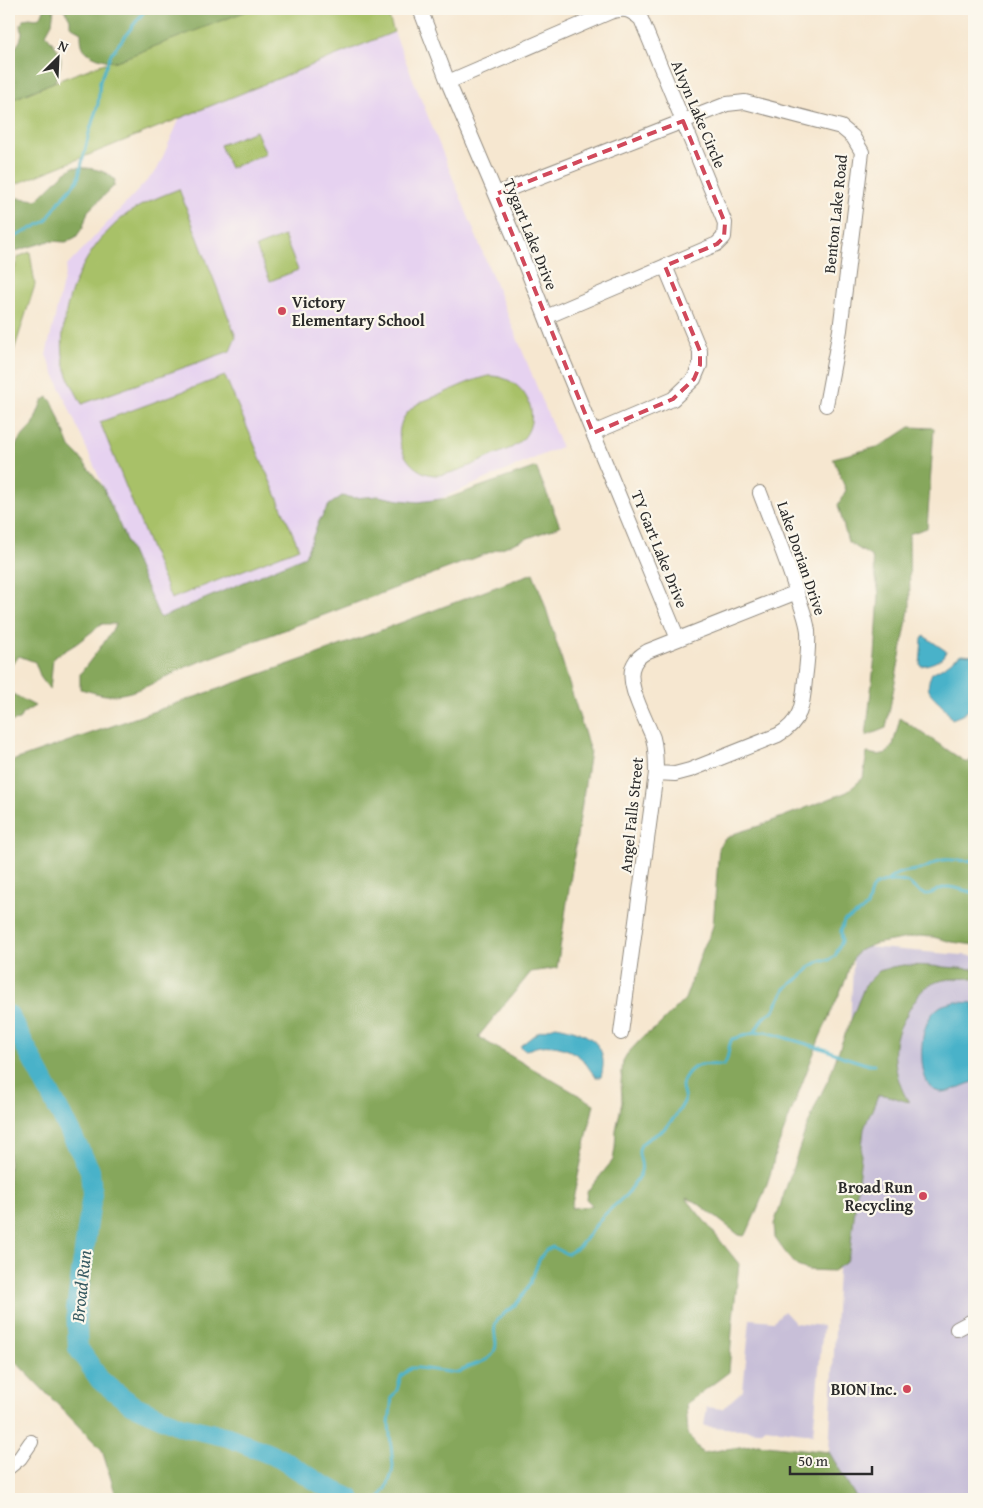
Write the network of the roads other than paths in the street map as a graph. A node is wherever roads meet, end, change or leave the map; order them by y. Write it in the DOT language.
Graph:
graph roads {
  1 [pos="420,9"];
  2 [pos="448,82"];
  3 [pos="683,121"];
  4 [pos="496,194"];
  5 [pos="665,266"];
  6 [pos="546,317"];
  7 [pos="826,405"];
  8 [pos="593,433"];
  9 [pos="609,472"];
  10 [pos="760,493"];
  11 [pos="797,592"];
  12 [pos="678,639"];
  13 [pos="656,773"];
  14 [pos="621,1033"];
  15 [pos="974,1320"];
  16 [pos="957,1329"];
  17 [pos="31,1442"];
  18 [pos="9,1467"];
  1 -- 2 [label="street, Tygart Lake Drive"];
  2 -- 3 [label="street, Alvyn Lake Circle"];
  2 -- 4 [label="street, Tygart Lake Drive"];
  3 -- 4 [label="street, Benton Lake Road"];
  3 -- 5 [label="street, Alvyn Lake Circle"];
  3 -- 7 [label="street, Benton Lake Road"];
  4 -- 6 [label="street, Tygart Lake Drive"];
  5 -- 6 [label="street, Alvyn Lake Circle"];
  5 -- 8 [label="street"];
  6 -- 8 [label="street, Tygart Lake Drive"];
  8 -- 9 [label="street, Tygart Lake Drive"];
  9 -- 12 [label="street, TY Gart Lake Drive"];
  10 -- 11 [label="street, Lake Dorian Drive"];
  11 -- 12 [label="street, Angel Falls Street"];
  11 -- 13 [label="street, Lake Dorian Drive"];
  12 -- 13 [label="street, Angel Falls Street"];
  13 -- 14 [label="street, Angel Falls Street"];
  15 -- 16 [label="street"];
  17 -- 18 [label="street"];
}
